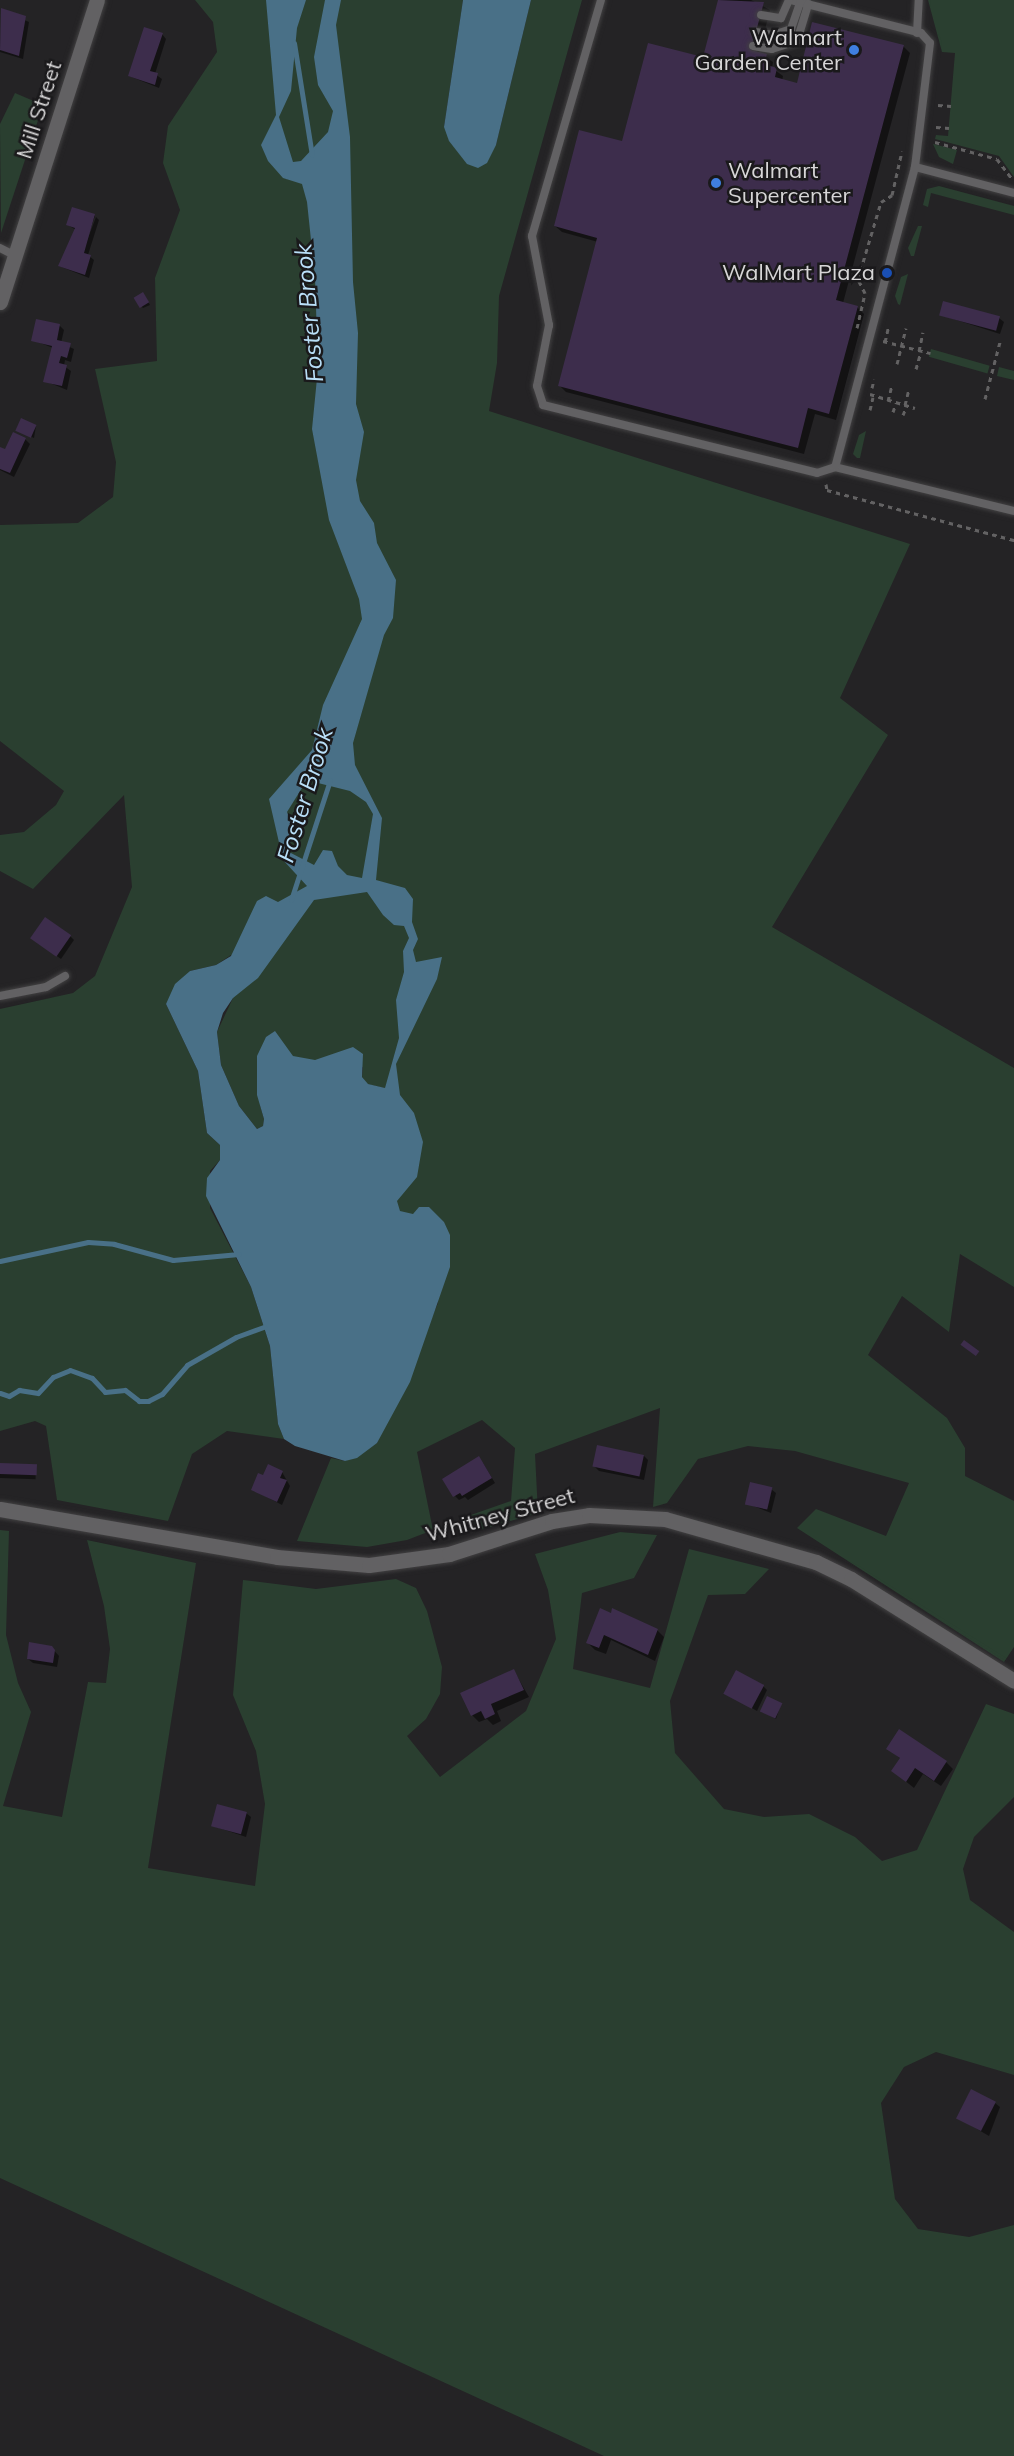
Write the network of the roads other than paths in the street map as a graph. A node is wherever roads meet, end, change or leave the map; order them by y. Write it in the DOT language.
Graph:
graph roads {
  1 [pos="97,0"];
  2 [pos="601,0"];
  3 [pos="790,0"];
  4 [pos="920,0"];
  5 [pos="804,4"];
  6 [pos="760,15"];
  7 [pos="756,32"];
  8 [pos="917,33"];
  9 [pos="753,46"];
  10 [pos="915,167"];
  11 [pos="1014,193"];
  12 [pos="0,248"];
  13 [pos="16,256"];
  14 [pos="0,302"];
  15 [pos="835,467"];
  16 [pos="1014,511"];
  17 [pos="64,976"];
  18 [pos="0,996"];
  19 [pos="0,1509"];
  20 [pos="1014,1681"];
  1 -- 13 [label="street, Mill Street"];
  2 -- 15 [label="lane"];
  3 -- 5 [label="lane"];
  3 -- 6 [label="lane"];
  4 -- 8 [label="lane"];
  5 -- 7 [label="lane"];
  5 -- 8 [label="lane"];
  5 -- 9 [label="lane"];
  8 -- 10 [label="lane"];
  10 -- 11 [label="lane"];
  10 -- 15 [label="lane"];
  12 -- 13 [label="lane"];
  13 -- 14 [label="street, Mill Street"];
  15 -- 16 [label="lane"];
  17 -- 18 [label="lane"];
  19 -- 20 [label="street, Whitney Street"];
}
